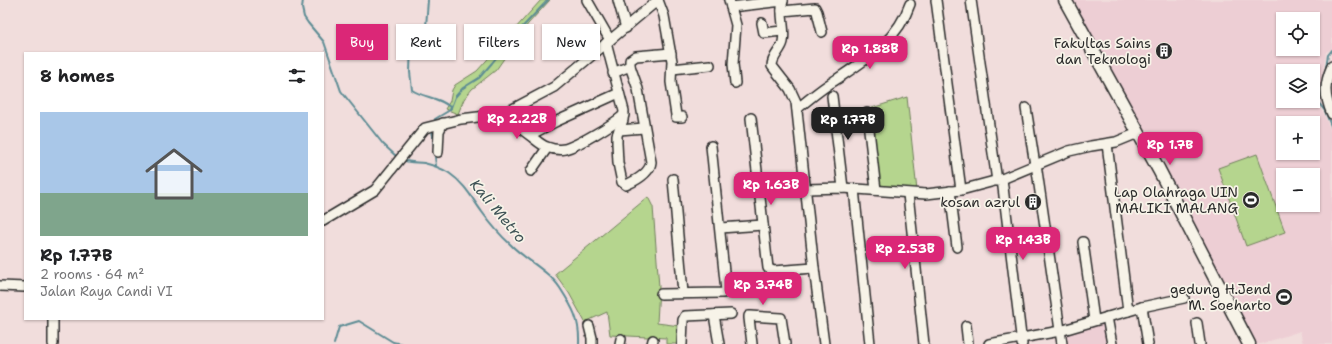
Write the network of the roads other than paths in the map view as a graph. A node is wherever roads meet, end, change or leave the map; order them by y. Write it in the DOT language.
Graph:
graph roads {
  1 [pos="587,0"];
  2 [pos="618,0"];
  3 [pos="658,0"];
  4 [pos="783,0"];
  5 [pos="936,0"];
  6 [pos="971,0"];
  7 [pos="1065,0"];
  8 [pos="911,1"];
  9 [pos="730,3"];
  10 [pos="782,11"];
  11 [pos="762,23"];
  12 [pos="626,28"];
  13 [pos="782,30"];
  14 [pos="822,32"];
  15 [pos="608,42"];
  16 [pos="671,53"];
  17 [pos="710,65"];
  18 [pos="630,66"];
  19 [pos="1332,66"];
  20 [pos="672,69"];
  21 [pos="613,73"];
  22 [pos="734,83"];
  23 [pos="619,93"];
  24 [pos="832,96"];
  25 [pos="1026,108"];
  26 [pos="797,109"];
  27 [pos="510,111"];
  28 [pos="867,113"];
  29 [pos="1332,114"];
  30 [pos="624,115"];
  31 [pos="682,117"];
  32 [pos="751,118"];
  33 [pos="441,123"];
  34 [pos="644,128"];
  35 [pos="619,130"];
  36 [pos="1138,133"];
  37 [pos="530,135"];
  38 [pos="711,146"];
  39 [pos="1107,146"];
  40 [pos="547,148"];
  41 [pos="438,152"];
  42 [pos="1036,165"];
  43 [pos="531,172"];
  44 [pos="673,180"];
  45 [pos="1001,182"];
  46 [pos="843,188"];
  47 [pos="806,189"];
  48 [pos="876,190"];
  49 [pos="961,190"];
  50 [pos="950,191"];
  51 [pos="854,193"];
  52 [pos="908,194"];
  53 [pos="324,220"];
  54 [pos="763,225"];
  55 [pos="720,228"];
  56 [pos="1083,242"];
  57 [pos="957,247"];
  58 [pos="814,268"];
  59 [pos="0,286"];
  60 [pos="24,287"];
  61 [pos="683,293"];
  62 [pos="660,294"];
  63 [pos="1184,298"];
  64 [pos="1142,307"];
  65 [pos="1128,311"];
  66 [pos="730,314"];
  67 [pos="714,315"];
  68 [pos="1107,317"];
  69 [pos="53,320"];
  70 [pos="1094,320"];
  71 [pos="1197,323"];
  72 [pos="589,326"];
  73 [pos="966,326"];
  74 [pos="1060,331"];
  75 [pos="1021,341"];
  76 [pos="53,344"];
  77 [pos="592,344"];
  78 [pos="682,344"];
  79 [pos="719,344"];
  80 [pos="752,344"];
  81 [pos="785,344"];
  82 [pos="824,344"];
  83 [pos="870,344"];
  84 [pos="924,344"];
  85 [pos="968,344"];
  86 [pos="989,344"];
  87 [pos="1062,344"];
  88 [pos="1112,344"];
  89 [pos="1148,344"];
  90 [pos="1200,344"];
  91 [pos="1249,344"];
  1 -- 15 [label="street"];
  2 -- 12 [label="street"];
  3 -- 12 [label="street"];
  3 -- 16 [label="street"];
  4 -- 9 [label="street"];
  4 -- 10 [label="street"];
  5 -- 49 [label="street"];
  6 -- 45 [label="street"];
  7 -- 36 [label="main road"];
  8 -- 26 [label="street"];
  9 -- 22 [label="street"];
  10 -- 13 [label="street"];
  10 -- 14 [label="street"];
  11 -- 13 [label="street"];
  12 -- 15 [label="street"];
  13 -- 26 [label="street"];
  15 -- 21 [label="street"];
  15 -- 27 [label="street"];
  16 -- 18 [label="street"];
  16 -- 20 [label="street"];
  17 -- 20 [label="street"];
  18 -- 21 [label="street"];
  18 -- 34 [label="street"];
  19 -- 29 [label="street"];
  20 -- 31 [label="street"];
  21 -- 23 [label="street"];
  23 -- 30 [label="street"];
  23 -- 37 [label="street"];
  24 -- 46 [label="street"];
  25 -- 42 [label="street"];
  26 -- 47 [label="street"];
  27 -- 33 [label="street"];
  27 -- 37 [label="street"];
  28 -- 48 [label="street"];
  30 -- 35 [label="street"];
  30 -- 40 [label="street"];
  32 -- 54 [label="street"];
  33 -- 41 [label="street"];
  33 -- 53 [label="street"];
  34 -- 35 [label="street"];
  34 -- 35 [label="street"];
  36 -- 39 [label="street"];
  36 -- 91 [label="main road"];
  37 -- 40 [label="street"];
  38 -- 55 [label="street"];
  39 -- 42 [label="street"];
  39 -- 65 [label="street"];
  40 -- 43 [label="street"];
  42 -- 45 [label="street"];
  42 -- 74 [label="street"];
  44 -- 61 [label="street"];
  45 -- 49 [label="street"];
  45 -- 75 [label="street"];
  46 -- 47 [label="street"];
  46 -- 51 [label="street"];
  47 -- 58 [label="street"];
  48 -- 51 [label="street"];
  48 -- 52 [label="street"];
  49 -- 50 [label="street"];
  50 -- 52 [label="street"];
  50 -- 57 [label="street"];
  51 -- 83 [label="street"];
  52 -- 84 [label="street"];
  54 -- 55 [label="street"];
  54 -- 58 [label="street"];
  55 -- 61 [label="street"];
  56 -- 70 [label="street"];
  58 -- 82 [label="street"];
  59 -- 60 [label="street"];
  61 -- 62 [label="street"];
  63 -- 64 [label="street"];
  64 -- 65 [label="street"];
  64 -- 89 [label="street"];
  65 -- 68 [label="street"];
  66 -- 67 [label="street"];
  67 -- 78 [label="street"];
  67 -- 79 [label="street"];
  68 -- 70 [label="street"];
  68 -- 88 [label="street"];
  69 -- 76 [label="street"];
  70 -- 74 [label="street"];
  71 -- 90 [label="street"];
  72 -- 77 [label="street"];
  73 -- 85 [label="street"];
  74 -- 75 [label="street"];
  74 -- 87 [label="street"];
  75 -- 86 [label="street"];
  80 -- 81 [label="street"];
}
